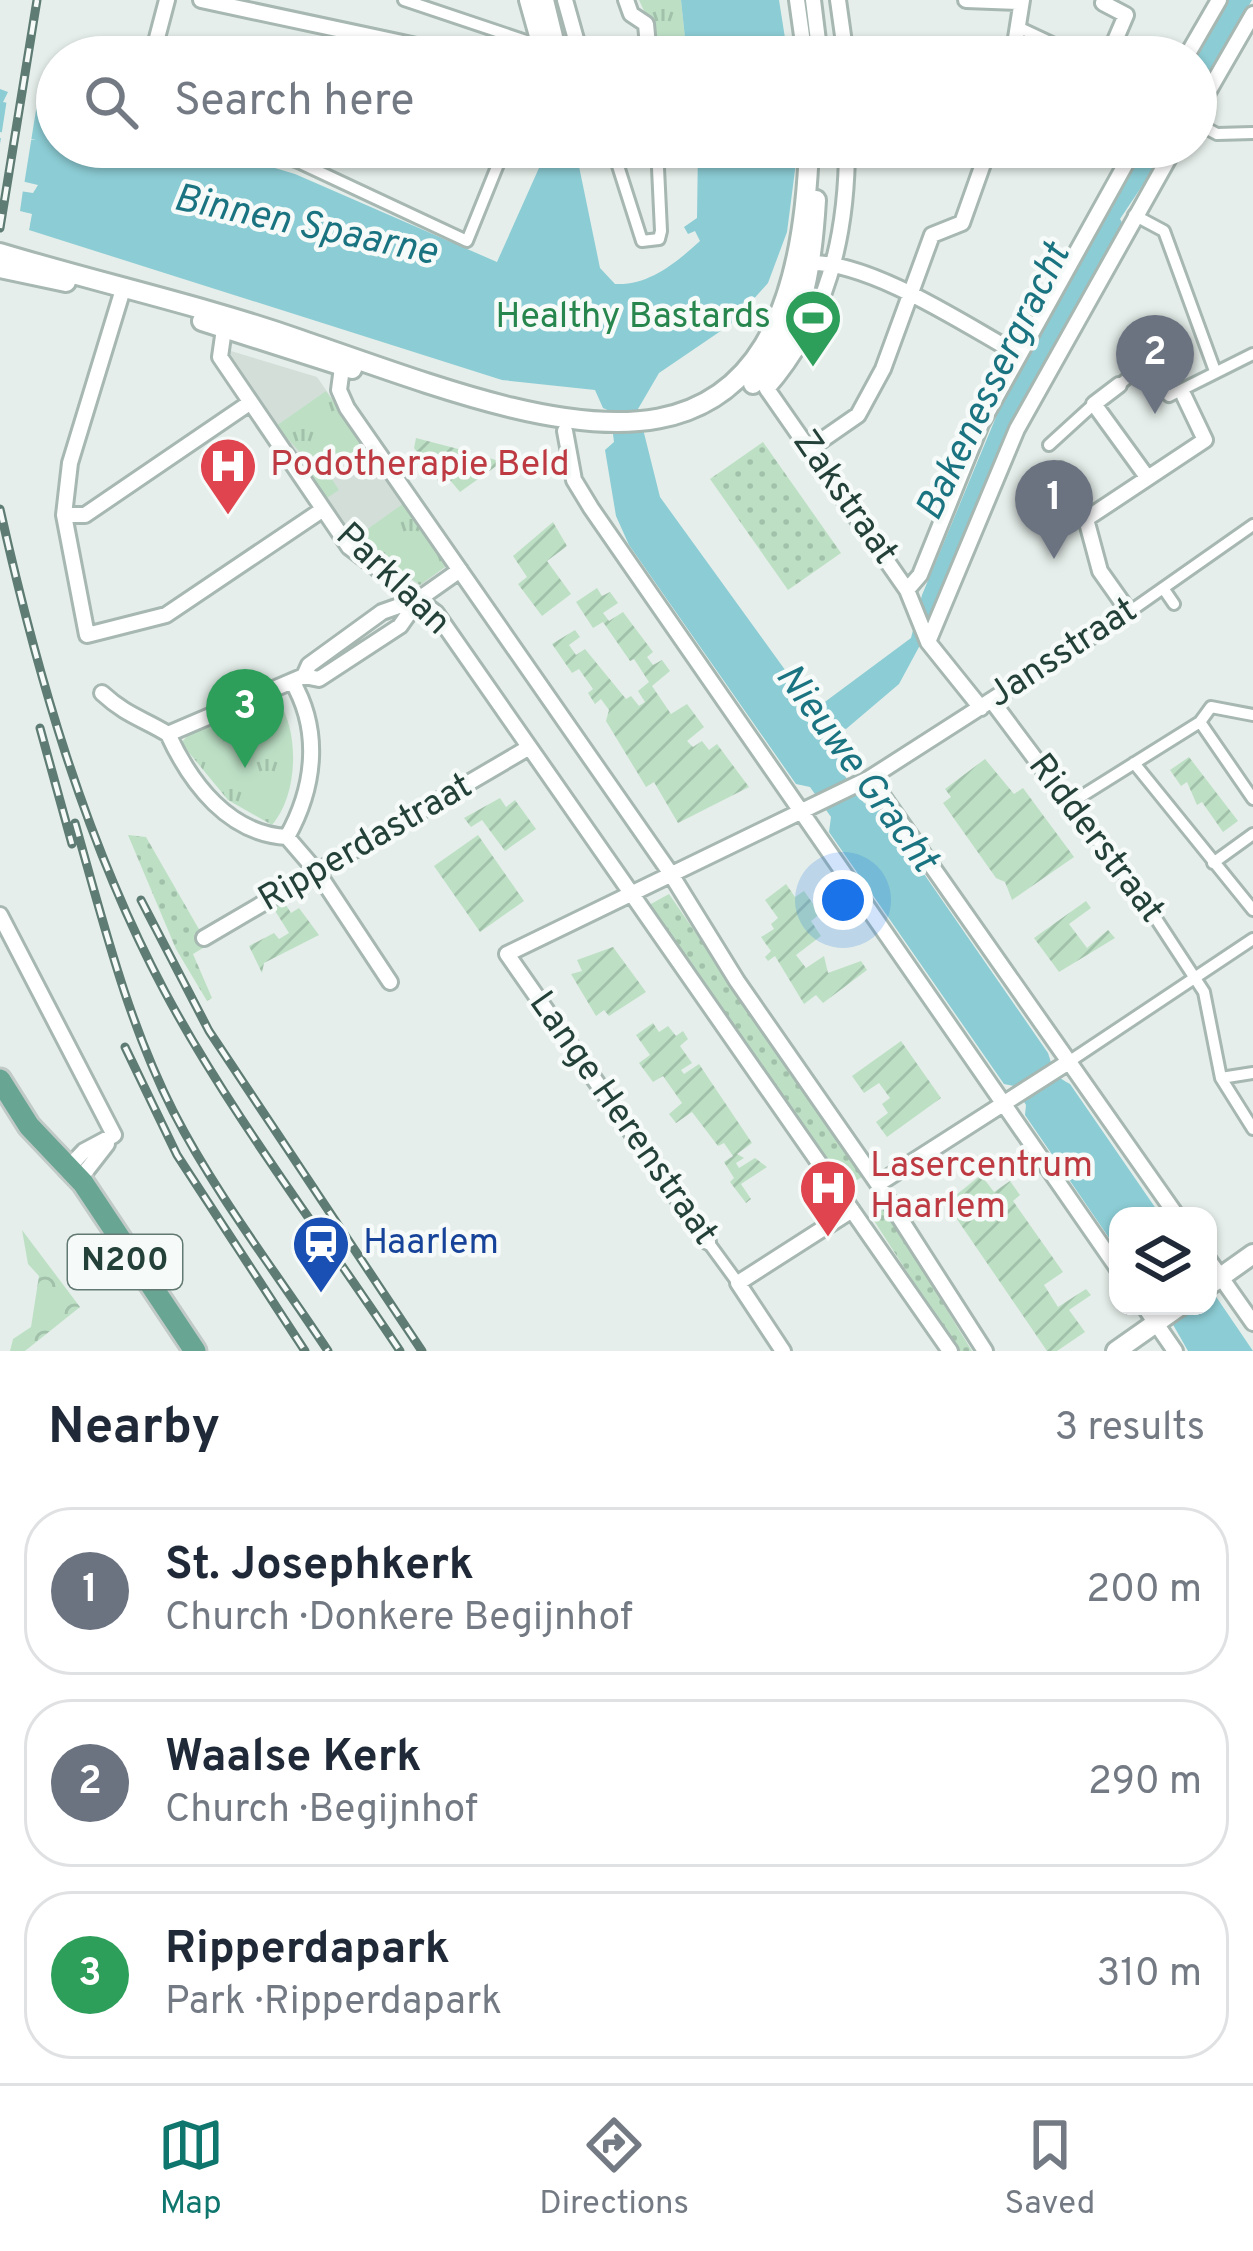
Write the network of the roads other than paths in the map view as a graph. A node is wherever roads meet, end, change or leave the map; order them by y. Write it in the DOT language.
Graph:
graph roads {
  1 [pos="167,0"];
  2 [pos="204,0"];
  3 [pos="404,0"];
  4 [pos="530,0"];
  5 [pos="544,0"];
  6 [pos="565,0"];
  7 [pos="626,0"];
  8 [pos="796,0"];
  9 [pos="813,0"];
  10 [pos="838,0"];
  11 [pos="966,0"];
  12 [pos="1219,0"];
  13 [pos="1021,1"];
  14 [pos="1101,1"];
  15 [pos="1253,14"];
  16 [pos="1020,28"];
  17 [pos="346,30"];
  18 [pos="158,36"];
  19 [pos="344,36"];
  20 [pos="373,36"];
  21 [pos="500,36"];
  22 [pos="540,36"];
  23 [pos="553,36"];
  24 [pos="575,36"];
  25 [pos="647,36"];
  26 [pos="802,36"];
  27 [pos="817,36"];
  28 [pos="843,36"];
  29 [pos="1018,36"];
  30 [pos="1037,36"];
  31 [pos="1117,36"];
  32 [pos="1198,36"];
  33 [pos="1217,76"];
  34 [pos="1253,133"];
  35 [pos="1217,134"];
  36 [pos="311,168"];
  37 [pos="497,168"];
  38 [pos="619,168"];
  39 [pos="658,168"];
  40 [pos="808,168"];
  41 [pos="817,168"];
  42 [pos="847,168"];
  43 [pos="982,168"];
  44 [pos="1130,168"];
  45 [pos="1156,168"];
  46 [pos="1120,207"];
  47 [pos="0,253"];
  48 [pos="834,263"];
  49 [pos="804,264"];
  50 [pos="0,268"];
  51 [pos="122,290"];
  52 [pos="908,296"];
  53 [pos="224,323"];
  54 [pos="1018,354"];
  55 [pos="1253,354"];
  56 [pos="343,362"];
  57 [pos="1215,370"];
  58 [pos="760,378"];
  59 [pos="1119,385"];
  60 [pos="1182,394"];
  61 [pos="248,404"];
  62 [pos="1094,404"];
  63 [pos="530,415"];
  64 [pos="611,425"];
  65 [pos="565,430"];
  66 [pos="1048,445"];
  67 [pos="809,449"];
  68 [pos="1061,468"];
  69 [pos="1147,477"];
  70 [pos="1072,500"];
  71 [pos="322,510"];
  72 [pos="64,515"];
  73 [pos="1086,519"];
  74 [pos="1253,525"];
  75 [pos="460,570"];
  76 [pos="1163,588"];
  77 [pos="908,590"];
  78 [pos="419,599"];
  79 [pos="1174,604"];
  80 [pos="1129,612"];
  81 [pos="927,635"];
  82 [pos="298,679"];
  83 [pos="102,693"];
  84 [pos="986,705"];
  85 [pos="1253,715"];
  86 [pos="1200,722"];
  87 [pos="168,734"];
  88 [pos="528,748"];
  89 [pos="1134,763"];
  90 [pos="870,778"];
  91 [pos="1051,780"];
  92 [pos="1253,799"];
  93 [pos="1069,804"];
  94 [pos="800,809"];
  95 [pos="1253,834"];
  96 [pos="287,838"];
  97 [pos="1213,863"];
  98 [pos="670,871"];
  99 [pos="318,873"];
  100 [pos="632,894"];
  101 [pos="1253,910"];
  102 [pos="0,915"];
  103 [pos="204,938"];
  104 [pos="1253,939"];
  105 [pos="1195,978"];
  106 [pos="390,982"];
  107 [pos="1060,1068"];
  108 [pos="1253,1073"];
  109 [pos="1222,1078"];
  110 [pos="0,1080"];
  111 [pos="0,1098"];
  112 [pos="1004,1106"];
  113 [pos="1253,1129"];
  114 [pos="72,1171"];
  115 [pos="878,1184"];
  116 [pos="1170,1207"];
  117 [pos="852,1210"];
  118 [pos="708,1242"];
  119 [pos="1253,1254"];
  120 [pos="1109,1256"];
  121 [pos="1217,1271"];
  122 [pos="1217,1279"];
  123 [pos="738,1283"];
  124 [pos="1168,1315"];
  125 [pos="1253,1323"];
  126 [pos="948,1350"];
  127 [pos="179,1351"];
  128 [pos="195,1351"];
  129 [pos="784,1351"];
  130 [pos="985,1351"];
  131 [pos="1116,1351"];
  132 [pos="1175,1351"];
  1 -- 18 [label="street"];
  2 -- 17 [label="street"];
  3 -- 21 [label="street"];
  4 -- 22 [label="street"];
  5 -- 23 [label="street"];
  6 -- 24 [label="street"];
  7 -- 25 [label="street"];
  8 -- 26 [label="street"];
  9 -- 27 [label="street"];
  10 -- 28 [label="street"];
  11 -- 13 [label="street"];
  12 -- 32 [label="street"];
  13 -- 16 [label="street"];
  14 -- 31 [label="street"];
  15 -- 33 [label="street"];
  16 -- 29 [label="street"];
  16 -- 30 [label="street"];
  17 -- 19 [label="street"];
  17 -- 20 [label="street"];
  34 -- 35 [label="street"];
  36 -- 37 [label="street"];
  38 -- 39 [label="street"];
  40 -- 49 [label="street"];
  41 -- 49 [label="street"];
  42 -- 48 [label="street"];
  43 -- 52 [label="street"];
  44 -- 46 [label="street"];
  45 -- 46 [label="street"];
  46 -- 54 [label="street"];
  46 -- 57 [label="street"];
  46 -- 81 [label="street"];
  47 -- 51 [label="street"];
  48 -- 49 [label="street"];
  48 -- 52 [label="street"];
  48 -- 58 [label="street"];
  49 -- 58 [label="street"];
  50 -- 51 [label="street"];
  51 -- 53 [label="street"];
  51 -- 72 [label="street"];
  52 -- 54 [label="street"];
  52 -- 67 [label="street"];
  53 -- 56 [label="street"];
  53 -- 61 [label="street, Parklaan"];
  54 -- 77 [label="street"];
  55 -- 57 [label="street"];
  56 -- 63 [label="street"];
  56 -- 75 [label="street, Parklaan"];
  57 -- 60 [label="street"];
  58 -- 64 [label="street"];
  58 -- 67 [label="street, Zakstraat"];
  59 -- 60 [label="street"];
  59 -- 62 [label="street"];
  60 -- 69 [label="street"];
  61 -- 71 [label="street, Parklaan"];
  61 -- 72 [label="street"];
  62 -- 66 [label="street"];
  62 -- 69 [label="street"];
  63 -- 64 [label="street"];
  63 -- 65 [label="street"];
  64 -- 65 [label="street"];
  65 -- 94 [label="street"];
  67 -- 77 [label="street, Zakstraat"];
  68 -- 70 [label="street"];
  69 -- 73 [label="street"];
  70 -- 73 [label="street"];
  71 -- 72 [label="street"];
  71 -- 78 [label="street, Parklaan"];
  73 -- 80 [label="street"];
  74 -- 76 [label="street, Jansstraat"];
  75 -- 78 [label="street"];
  75 -- 98 [label="street, Parklaan"];
  76 -- 79 [label="street"];
  76 -- 80 [label="street, Jansstraat"];
  77 -- 81 [label="street, Zakstraat"];
  78 -- 82 [label="street"];
  78 -- 88 [label="street, Parklaan"];
  80 -- 84 [label="street, Jansstraat"];
  81 -- 84 [label="street, Ridderstraat"];
  82 -- 87 [label="street"];
  82 -- 96 [label="street"];
  83 -- 87 [label="street"];
  84 -- 90 [label="street, Jansstraat"];
  84 -- 91 [label="street, Ridderstraat"];
  85 -- 86 [label="street"];
  86 -- 89 [label="street"];
  86 -- 92 [label="street"];
  87 -- 96 [label="street"];
  88 -- 99 [label="street, Ripperdastraat"];
  88 -- 100 [label="street, Parklaan"];
  89 -- 93 [label="street"];
  89 -- 97 [label="street"];
  90 -- 94 [label="street, Jansstraat"];
  90 -- 107 [label="street"];
  91 -- 93 [label="street, Ridderstraat"];
  93 -- 105 [label="street, Ridderstraat"];
  94 -- 98 [label="street, Jansstraat"];
  94 -- 112 [label="street"];
  95 -- 97 [label="street"];
  96 -- 99 [label="street"];
  97 -- 101 [label="street"];
  98 -- 100 [label="street"];
  98 -- 115 [label="street, Parklaan"];
  99 -- 103 [label="street, Ripperdastraat"];
  99 -- 106 [label="street"];
  100 -- 117 [label="street, Parklaan"];
  100 -- 118 [label="street, Lange Herenstraat"];
  102 -- 114 [label="street"];
  104 -- 105 [label="street"];
  105 -- 107 [label="street"];
  105 -- 109 [label="street, Ridderstraat"];
  107 -- 112 [label="street"];
  107 -- 116 [label="street"];
  108 -- 109 [label="street"];
  109 -- 113 [label="street, Ridderstraat"];
  110 -- 114 [label="main road, N200"];
  111 -- 114 [label="main road, N200"];
  112 -- 115 [label="street"];
  112 -- 120 [label="street"];
  114 -- 127 [label="main road, N200"];
  114 -- 128 [label="main road, N200"];
  115 -- 130 [label="street, Parklaan"];
  117 -- 123 [label="street"];
  117 -- 126 [label="street, Parklaan"];
  118 -- 123 [label="street, Lange Herenstraat"];
  119 -- 121 [label="street"];
  122 -- 125 [label="street"];
  123 -- 129 [label="street"];
  124 -- 131 [label="street"];
  124 -- 132 [label="street"];
}
